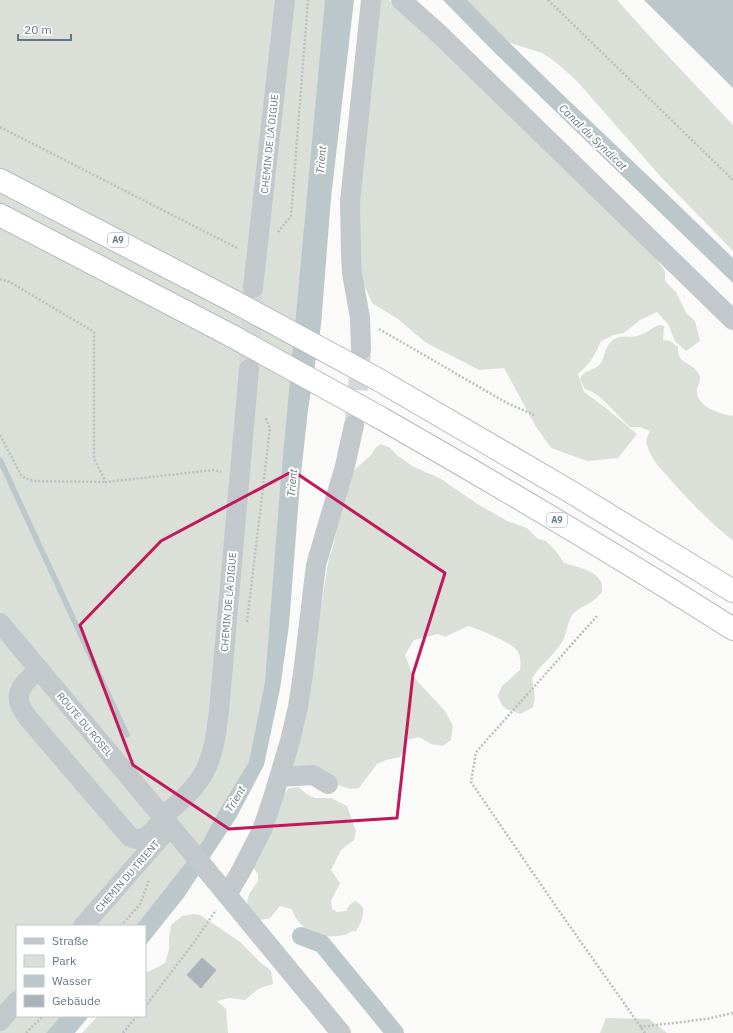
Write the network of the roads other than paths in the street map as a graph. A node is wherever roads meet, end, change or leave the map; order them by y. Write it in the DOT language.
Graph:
graph roads {
  1 [pos="285,0"];
  2 [pos="371,0"];
  3 [pos="401,0"];
  4 [pos="0,180"];
  5 [pos="0,215"];
  6 [pos="253,288"];
  7 [pos="733,320"];
  8 [pos="361,350"];
  9 [pos="249,369"];
  10 [pos="354,425"];
  11 [pos="733,591"];
  12 [pos="0,623"];
  13 [pos="733,629"];
  14 [pos="40,670"];
  15 [pos="279,776"];
  16 [pos="328,784"];
  17 [pos="169,825"];
  18 [pos="223,890"];
  19 [pos="84,925"];
  20 [pos="16,1002"];
  21 [pos="0,1021"];
  22 [pos="341,1033"];
  1 -- 6 [label="street, CHEMIN DE LA DIGUE"];
  2 -- 8 [label="street"];
  3 -- 7 [label="street"];
  4 -- 11 [label="highway, A9, bridge"];
  5 -- 13 [label="highway, A9, bridge"];
  9 -- 17 [label="street, CHEMIN DE LA DIGUE"];
  10 -- 15 [label="street"];
  12 -- 14 [label="street, ROUTE DU ROSEL"];
  14 -- 17 [label="street, ROUTE DU ROSEL"];
  14 -- 17 [label="street"];
  15 -- 16 [label="street"];
  15 -- 18 [label="street"];
  17 -- 18 [label="street, ROUTE DU ROSEL"];
  17 -- 19 [label="street, CHEMIN DU TRIENT"];
  18 -- 22 [label="street, ROUTE DU ROSEL"];
  20 -- 21 [label="street"];
}
